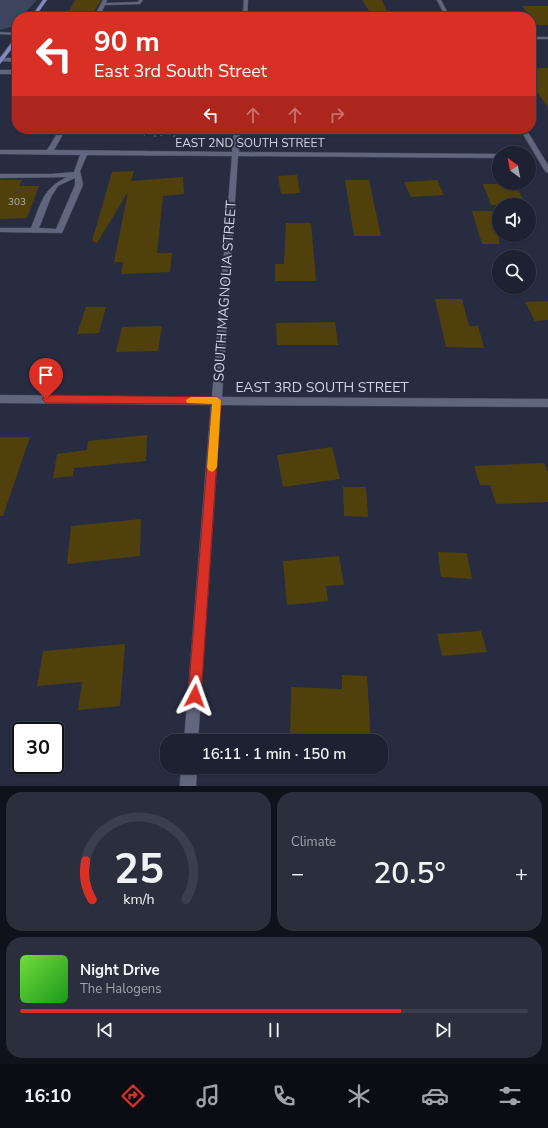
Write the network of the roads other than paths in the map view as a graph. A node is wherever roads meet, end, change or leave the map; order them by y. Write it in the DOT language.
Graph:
graph roads {
  1 [pos="45,0"];
  2 [pos="141,0"];
  3 [pos="246,0"];
  4 [pos="440,0"];
  5 [pos="104,2"];
  6 [pos="37,12"];
  7 [pos="99,12"];
  8 [pos="245,12"];
  9 [pos="446,12"];
  10 [pos="0,32"];
  11 [pos="12,34"];
  12 [pos="12,36"];
  13 [pos="0,37"];
  14 [pos="536,38"];
  15 [pos="548,38"];
  16 [pos="12,46"];
  17 [pos="12,60"];
  18 [pos="1,61"];
  19 [pos="0,72"];
  20 [pos="12,72"];
  21 [pos="59,134"];
  22 [pos="237,134"];
  23 [pos="526,134"];
  24 [pos="0,152"];
  25 [pos="49,153"];
  26 [pos="84,153"];
  27 [pos="235,154"];
  28 [pos="492,156"];
  29 [pos="539,156"];
  30 [pos="548,172"];
  31 [pos="77,174"];
  32 [pos="0,176"];
  33 [pos="0,230"];
  34 [pos="34,231"];
  35 [pos="0,399"];
  36 [pos="217,400"];
  37 [pos="548,403"];
  38 [pos="192,734"];
  39 [pos="189,774"];
  40 [pos="188,786"];
  1 -- 6 [label="main road"];
  2 -- 5 [label="street"];
  3 -- 8 [label="street"];
  4 -- 9 [label="street"];
  5 -- 7 [label="street"];
  10 -- 11 [label="street"];
  12 -- 13 [label="street"];
  14 -- 15 [label="street"];
  16 -- 18 [label="main road"];
  17 -- 18 [label="street"];
  19 -- 20 [label="street"];
  21 -- 25 [label="street"];
  22 -- 27 [label="street, SOUTH MAGNOLIA STREET"];
  23 -- 29 [label="street"];
  24 -- 25 [label="street, EAST 2ND SOUTH STREET"];
  25 -- 26 [label="street, EAST 2ND SOUTH STREET"];
  26 -- 27 [label="street, EAST 2ND SOUTH STREET"];
  26 -- 31 [label="street"];
  27 -- 28 [label="street, EAST 2ND SOUTH STREET"];
  27 -- 36 [label="street, SOUTH MAGNOLIA STREET"];
  29 -- 30 [label="street"];
  31 -- 32 [label="street"];
  31 -- 34 [label="street"];
  31 -- 34 [label="street"];
  33 -- 34 [label="street"];
  35 -- 36 [label="street, EAST 3RD SOUTH STREET"];
  36 -- 37 [label="street, EAST 3RD SOUTH STREET"];
  36 -- 38 [label="street, SOUTH MAGNOLIA STREET"];
  39 -- 40 [label="street"];
}
